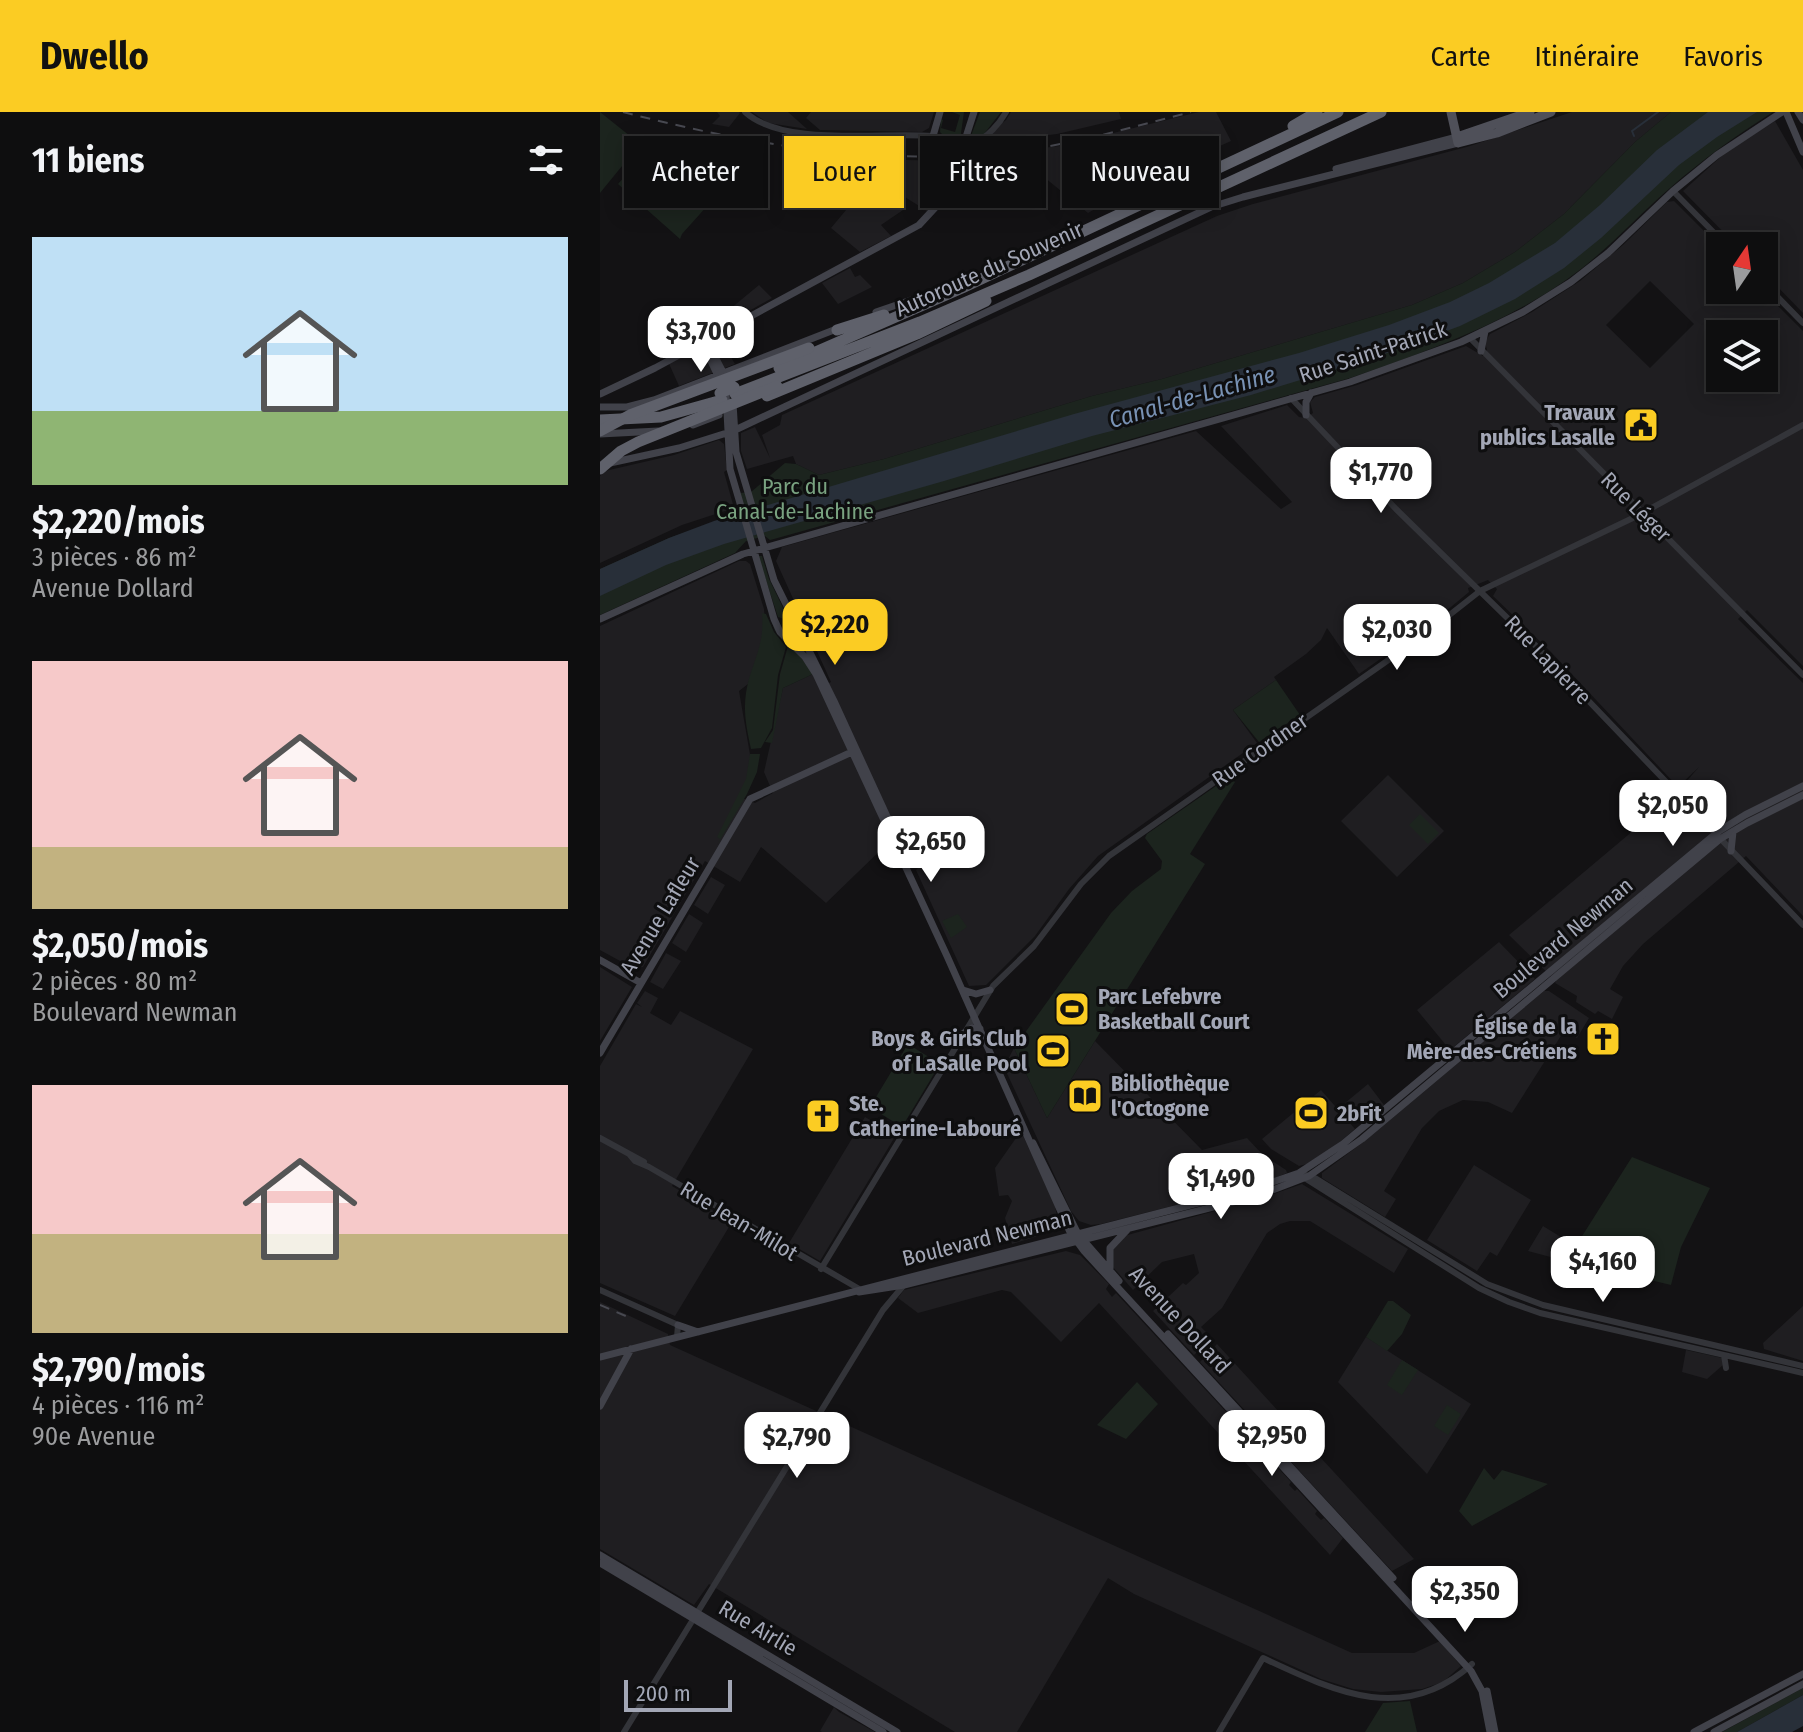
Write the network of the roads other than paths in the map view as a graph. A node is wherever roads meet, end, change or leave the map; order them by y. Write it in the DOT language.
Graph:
graph roads {
  1 [pos="745,112"];
  2 [pos="940,112"];
  3 [pos="966,112"];
  4 [pos="974,112"];
  5 [pos="1006,112"];
  6 [pos="1317,112"];
  7 [pos="1338,112"];
  8 [pos="1381,112"];
  9 [pos="1451,112"];
  10 [pos="1457,112"];
  11 [pos="1530,112"];
  12 [pos="1551,112"];
  13 [pos="1798,112"];
  14 [pos="1785,114"];
  15 [pos="1803,120"];
  16 [pos="969,126"];
  17 [pos="933,136"];
  18 [pos="984,136"];
  19 [pos="1461,139"];
  20 [pos="1803,152"];
  21 [pos="1248,153"];
  22 [pos="1673,191"];
  23 [pos="1129,229"];
  24 [pos="1713,232"];
  25 [pos="1038,250"];
  26 [pos="1778,297"];
  27 [pos="914,299"];
  28 [pos="966,310"];
  29 [pos="884,315"];
  30 [pos="1803,323"];
  31 [pos="837,330"];
  32 [pos="1485,331"];
  33 [pos="1470,338"];
  34 [pos="702,342"];
  35 [pos="1481,351"];
  36 [pos="721,374"];
  37 [pos="735,390"];
  38 [pos="1311,393"];
  39 [pos="600,394"];
  40 [pos="721,396"];
  41 [pos="1291,398"];
  42 [pos="600,407"];
  43 [pos="730,410"];
  44 [pos="600,413"];
  45 [pos="1306,415"];
  46 [pos="600,420"];
  47 [pos="1803,425"];
  48 [pos="730,432"];
  49 [pos="600,433"];
  50 [pos="600,467"];
  51 [pos="1642,513"];
  52 [pos="762,542"];
  53 [pos="777,544"];
  54 [pos="751,545"];
  55 [pos="770,567"];
  56 [pos="1480,591"];
  57 [pos="771,612"];
  58 [pos="790,617"];
  59 [pos="600,619"];
  60 [pos="1803,675"];
  61 [pos="854,750"];
  62 [pos="1803,786"];
  63 [pos="1803,795"];
  64 [pos="1734,830"];
  65 [pos="1717,837"];
  66 [pos="1731,851"];
  67 [pos="1803,925"];
  68 [pos="600,960"];
  69 [pos="650,968"];
  70 [pos="626,975"];
  71 [pos="641,983"];
  72 [pos="963,990"];
  73 [pos="990,990"];
  74 [pos="974,1016"];
  75 [pos="981,1029"];
  76 [pos="964,1033"];
  77 [pos="600,1053"];
  78 [pos="600,1138"];
  79 [pos="1032,1142"];
  80 [pos="1320,1169"];
  81 [pos="1304,1176"];
  82 [pos="1320,1181"];
  83 [pos="1068,1213"];
  84 [pos="1096,1229"];
  85 [pos="1129,1229"];
  86 [pos="1077,1238"];
  87 [pos="1059,1246"];
  88 [pos="1084,1251"];
  89 [pos="821,1269"];
  90 [pos="1110,1271"];
  91 [pos="830,1273"];
  92 [pos="840,1282"];
  93 [pos="888,1284"];
  94 [pos="904,1285"];
  95 [pos="600,1290"];
  96 [pos="859,1291"];
  97 [pos="837,1297"];
  98 [pos="891,1301"];
  99 [pos="883,1310"];
  100 [pos="678,1325"];
  101 [pos="698,1332"];
  102 [pos="677,1337"];
  103 [pos="631,1349"];
  104 [pos="1724,1355"];
  105 [pos="600,1357"];
  106 [pos="1803,1366"];
  107 [pos="1726,1368"];
  108 [pos="1803,1373"];
  109 [pos="600,1406"];
  110 [pos="600,1555"];
  111 [pos="600,1563"];
  112 [pos="696,1616"];
  113 [pos="1470,1666"];
  114 [pos="1803,1674"];
  115 [pos="1803,1684"];
  116 [pos="624,1732"];
  117 [pos="883,1732"];
  118 [pos="897,1732"];
  119 [pos="1219,1732"];
  120 [pos="1493,1732"];
  121 [pos="1694,1732"];
  122 [pos="1714,1732"];
  1 -- 17 [label="street"];
  2 -- 17 [label="main road"];
  3 -- 16 [label="main road"];
  4 -- 16 [label="main road"];
  5 -- 18 [label="street"];
  6 -- 21 [label="highway"];
  7 -- 21 [label="highway, Autoroute du Souvenir"];
  8 -- 23 [label="highway, Autoroute du Souvenir"];
  9 -- 19 [label="main road"];
  10 -- 19 [label="main road"];
  11 -- 19 [label="main road"];
  12 -- 19 [label="main road"];
  13 -- 15 [label="main road"];
  14 -- 20 [label="main road"];
  14 -- 22 [label="main road, Rue Saint-Patrick"];
  16 -- 34 [label="main road, bridge"];
  19 -- 48 [label="main road"];
  21 -- 25 [label="highway, Autoroute du Souvenir"];
  22 -- 24 [label="street"];
  22 -- 32 [label="main road, Rue Saint-Patrick"];
  23 -- 28 [label="highway"];
  23 -- 37 [label="highway, Autoroute du Souvenir"];
  25 -- 29 [label="highway"];
  25 -- 37 [label="highway, Autoroute du Souvenir"];
  26 -- 30 [label="street"];
  27 -- 31 [label="main road"];
  28 -- 43 [label="highway"];
  28 -- 50 [label="highway, bridge"];
  29 -- 31 [label="highway"];
  29 -- 49 [label="highway, bridge"];
  31 -- 36 [label="main road"];
  32 -- 33 [label="main road, Rue Saint-Patrick"];
  32 -- 35 [label="main road"];
  33 -- 35 [label="street, Rue Léger"];
  33 -- 38 [label="main road, Rue Saint-Patrick"];
  34 -- 36 [label="main road"];
  34 -- 39 [label="main road"];
  35 -- 51 [label="street, Rue Léger"];
  36 -- 42 [label="main road"];
  36 -- 43 [label="main road"];
  37 -- 40 [label="highway, Autoroute du Souvenir"];
  38 -- 41 [label="main road, Rue Saint-Patrick"];
  38 -- 45 [label="main road"];
  40 -- 44 [label="highway, Autoroute du Souvenir"];
  40 -- 46 [label="highway, Autoroute du Souvenir"];
  41 -- 45 [label="street, Rue Lapierre"];
  41 -- 53 [label="main road, Rue Saint-Patrick"];
  43 -- 48 [label="main road"];
  43 -- 49 [label="main road"];
  45 -- 56 [label="street, Rue Lapierre"];
  47 -- 51 [label="street, Rue Cordner"];
  48 -- 50 [label="main road"];
  48 -- 52 [label="main road, Avenue Dollard"];
  48 -- 54 [label="main road, Avenue Dollard"];
  51 -- 56 [label="street, Rue Cordner"];
  51 -- 60 [label="street, Rue Léger"];
  52 -- 53 [label="main road"];
  52 -- 54 [label="main road"];
  52 -- 55 [label="main road, Avenue Dollard"];
  53 -- 55 [label="main road"];
  54 -- 57 [label="main road, Avenue Dollard"];
  54 -- 59 [label="main road"];
  55 -- 58 [label="main road, Avenue Dollard"];
  56 -- 65 [label="street, Rue Lapierre"];
  56 -- 73 [label="street, Rue Cordner"];
  57 -- 58 [label="main road"];
  57 -- 61 [label="main road, Avenue Dollard"];
  58 -- 61 [label="main road, Avenue Dollard"];
  61 -- 69 [label="main road, Avenue Lafleur"];
  61 -- 72 [label="main road, Avenue Dollard"];
  62 -- 65 [label="main road, Boulevard Newman"];
  63 -- 64 [label="main road, Boulevard Newman"];
  64 -- 65 [label="main road, Boulevard Newman"];
  64 -- 66 [label="main road"];
  65 -- 66 [label="street, Rue Lapierre"];
  65 -- 80 [label="main road, Boulevard Newman"];
  65 -- 81 [label="main road, Boulevard Newman"];
  66 -- 67 [label="street, Rue Lapierre"];
  68 -- 70 [label="main road"];
  69 -- 70 [label="main road"];
  69 -- 71 [label="main road, Avenue Lafleur"];
  70 -- 71 [label="main road"];
  71 -- 77 [label="main road, Avenue Lafleur"];
  72 -- 73 [label="main road"];
  72 -- 74 [label="main road, Avenue Dollard"];
  73 -- 74 [label="street, Rue Cordner"];
  74 -- 75 [label="main road, Avenue Dollard"];
  74 -- 76 [label="street, Rue Cordner"];
  75 -- 76 [label="main road"];
  75 -- 79 [label="main road, Avenue Dollard"];
  76 -- 89 [label="street, Rue Cordner"];
  78 -- 89 [label="street, Rue Jean-Milot"];
  79 -- 83 [label="main road, Avenue Dollard"];
  79 -- 86 [label="main road, Avenue Dollard"];
  80 -- 81 [label="main road, Boulevard Newman"];
  80 -- 82 [label="main road"];
  81 -- 82 [label="street"];
  81 -- 84 [label="main road, Boulevard Newman"];
  81 -- 85 [label="main road, Boulevard Newman"];
  81 -- 104 [label="street"];
  82 -- 106 [label="street"];
  83 -- 84 [label="main road"];
  83 -- 86 [label="main road, Avenue Dollard"];
  84 -- 86 [label="main road, Boulevard Newman"];
  85 -- 86 [label="main road, Boulevard Newman"];
  85 -- 90 [label="main road"];
  86 -- 87 [label="main road, Boulevard Newman"];
  86 -- 88 [label="main road, Avenue Dollard"];
  86 -- 90 [label="main road, Avenue Dollard"];
  86 -- 93 [label="main road, Boulevard Newman"];
  87 -- 88 [label="main road"];
  87 -- 94 [label="main road, Boulevard Newman"];
  88 -- 113 [label="main road, Avenue Dollard"];
  89 -- 91 [label="street, Rue Jean-Milot"];
  90 -- 113 [label="main road, Avenue Dollard"];
  91 -- 92 [label="street, Rue Jean-Milot"];
  91 -- 96 [label="street, Rue Jean-Milot"];
  92 -- 96 [label="street, Rue Jean-Milot"];
  92 -- 97 [label="street"];
  93 -- 94 [label="main road, Boulevard Newman"];
  93 -- 96 [label="main road, Boulevard Newman"];
  93 -- 98 [label="street"];
  93 -- 99 [label="street"];
  94 -- 98 [label="street"];
  95 -- 100 [label="street"];
  96 -- 97 [label="main road, Boulevard Newman"];
  97 -- 101 [label="main road, Boulevard Newman"];
  98 -- 99 [label="street"];
  99 -- 112 [label="street"];
  100 -- 101 [label="main road"];
  100 -- 102 [label="street"];
  101 -- 102 [label="main road, Boulevard Newman"];
  102 -- 103 [label="main road, Boulevard Newman"];
  103 -- 105 [label="main road, Boulevard Newman"];
  103 -- 109 [label="main road"];
  104 -- 107 [label="street"];
  104 -- 108 [label="street"];
  110 -- 112 [label="main road, Rue Airlie"];
  111 -- 112 [label="main road, Rue Airlie"];
  112 -- 116 [label="street"];
  112 -- 117 [label="main road, Rue Airlie"];
  112 -- 118 [label="main road, Rue Airlie"];
  113 -- 119 [label="street"];
  113 -- 120 [label="main road, Avenue Dollard"];
  114 -- 121 [label="main road"];
  115 -- 122 [label="main road"];
}
